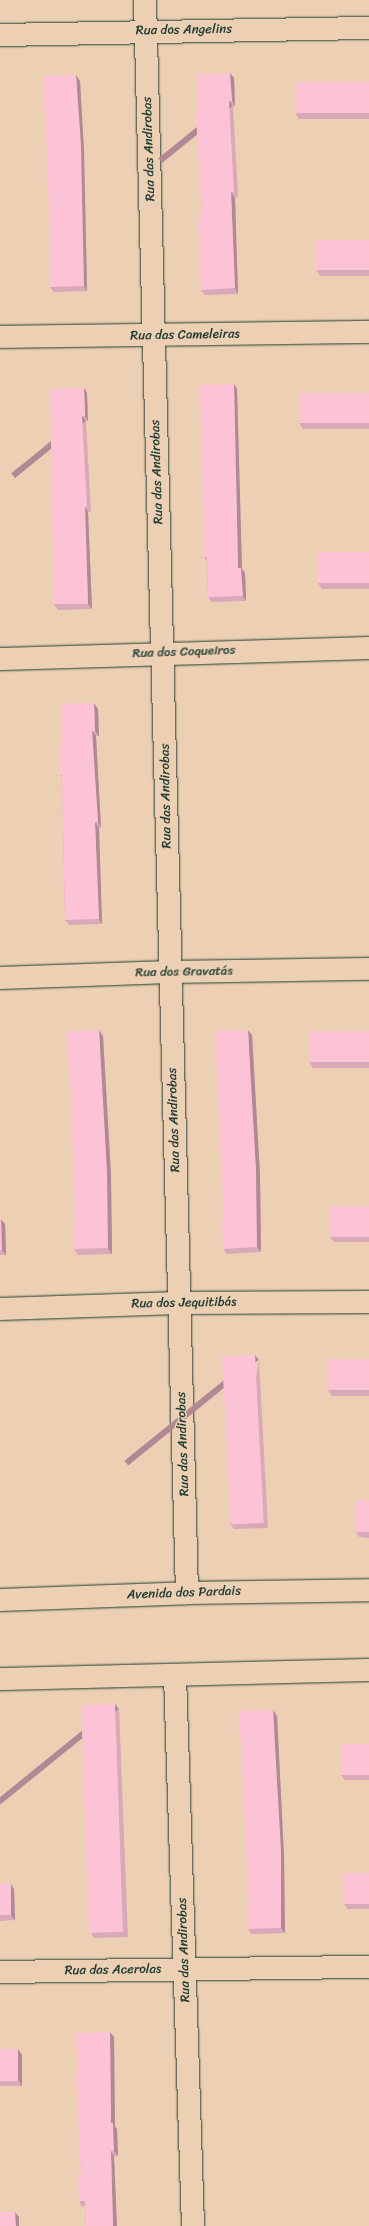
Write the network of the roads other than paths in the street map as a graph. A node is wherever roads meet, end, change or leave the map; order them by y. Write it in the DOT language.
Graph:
graph roads {
  1 [pos="145,0"];
  2 [pos="369,28"];
  3 [pos="146,31"];
  4 [pos="0,34"];
  5 [pos="369,332"];
  6 [pos="154,336"];
  7 [pos="0,337"];
  8 [pos="369,648"];
  9 [pos="162,652"];
  10 [pos="0,659"];
  11 [pos="369,969"];
  12 [pos="170,972"];
  13 [pos="0,978"];
  14 [pos="179,1302"];
  15 [pos="369,1302"];
  16 [pos="0,1309"];
  17 [pos="369,1590"];
  18 [pos="187,1593"];
  19 [pos="0,1600"];
  20 [pos="369,1670"];
  21 [pos="175,1675"];
  22 [pos="0,1678"];
  23 [pos="369,1967"];
  24 [pos="184,1969"];
  25 [pos="0,1972"];
  26 [pos="193,2226"];
  1 -- 3 [label="street, Rua das Andirobas"];
  2 -- 3 [label="street, Rua dos Angelins"];
  3 -- 4 [label="street, Rua dos Angelins"];
  3 -- 6 [label="street, Rua das Andirobas"];
  5 -- 6 [label="street, Rua das Cameleiras"];
  6 -- 7 [label="street, Rua das Cameleiras"];
  6 -- 9 [label="street, Rua das Andirobas"];
  8 -- 9 [label="street, Rua dos Coqueiros"];
  9 -- 10 [label="street, Rua dos Coqueiros"];
  9 -- 12 [label="street, Rua das Andirobas"];
  11 -- 12 [label="street, Rua dos Gravatás"];
  12 -- 13 [label="street, Rua dos Gravatás"];
  12 -- 14 [label="street, Rua das Andirobas"];
  14 -- 15 [label="street, Rua dos Jequitibás"];
  14 -- 16 [label="street, Rua dos Jequitibás"];
  14 -- 18 [label="street, Rua das Andirobas"];
  17 -- 18 [label="street, Avenida dos Pardais"];
  18 -- 19 [label="street, Avenida dos Pardais"];
  20 -- 21 [label="street"];
  21 -- 22 [label="street"];
  21 -- 24 [label="street, Rua das Andirobas"];
  23 -- 24 [label="street, Rua das Acerolas"];
  24 -- 25 [label="street, Rua das Acerolas"];
  24 -- 26 [label="street, Rua das Andirobas"];
}
